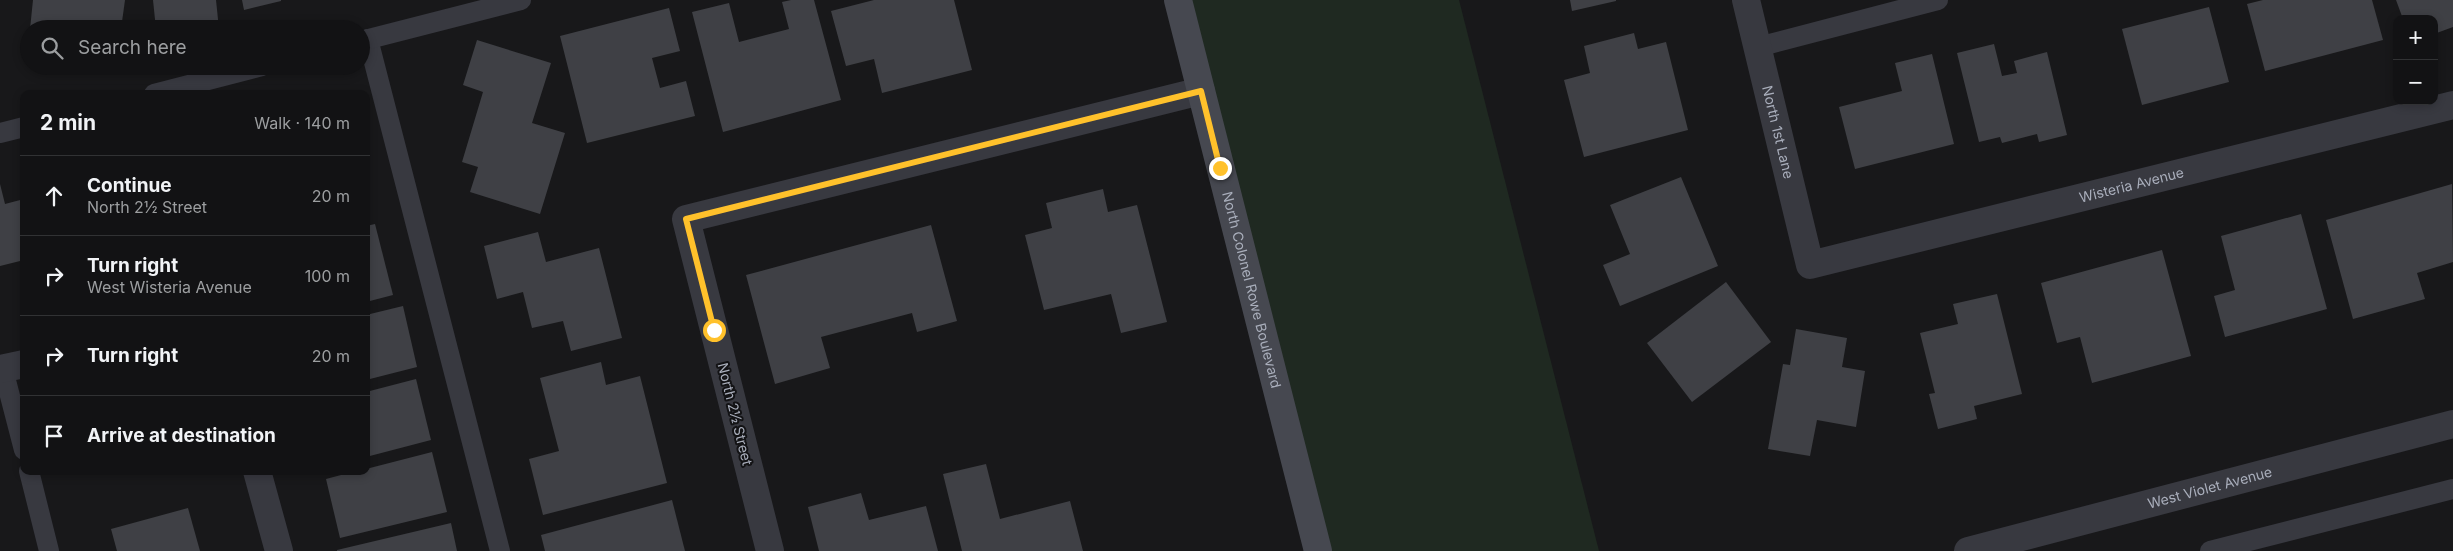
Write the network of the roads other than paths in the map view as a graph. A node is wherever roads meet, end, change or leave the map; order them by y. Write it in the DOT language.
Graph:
graph roads {
  1 [pos="522,0"];
  2 [pos="1178,0"];
  3 [pos="1746,0"];
  4 [pos="1938,0"];
  5 [pos="370,38"];
  6 [pos="1758,47"];
  7 [pos="370,63"];
  8 [pos="227,75"];
  9 [pos="169,90"];
  10 [pos="1201,91"];
  11 [pos="2453,104"];
  12 [pos="20,128"];
  13 [pos="0,133"];
  14 [pos="1810,265"];
  15 [pos="9,367"];
  16 [pos="2453,424"];
  17 [pos="20,428"];
  18 [pos="30,475"];
  19 [pos="258,475"];
  20 [pos="2453,489"];
  21 [pos="49,551"];
  22 [pos="279,551"];
  23 [pos="500,551"];
  24 [pos="770,551"];
  25 [pos="1318,551"];
  26 [pos="1968,551"];
  27 [pos="2210,551"];
  1 -- 5 [label="lane"];
  2 -- 10 [label="main road, North Colonel Rowe Boulevard"];
  3 -- 6 [label="street, North 1st Lane"];
  4 -- 6 [label="lane"];
  6 -- 14 [label="street, North 1st Lane"];
  7 -- 23 [label="lane"];
  8 -- 9 [label="lane"];
  10 -- 24 [label="street, North 2½ Street"];
  10 -- 25 [label="main road, North Colonel Rowe Boulevard"];
  11 -- 14 [label="street, Wisteria Avenue"];
  12 -- 13 [label="lane"];
  15 -- 17 [label="lane"];
  16 -- 26 [label="street, West Violet Avenue"];
  18 -- 21 [label="lane"];
  19 -- 22 [label="street"];
  20 -- 27 [label="lane"];
}
